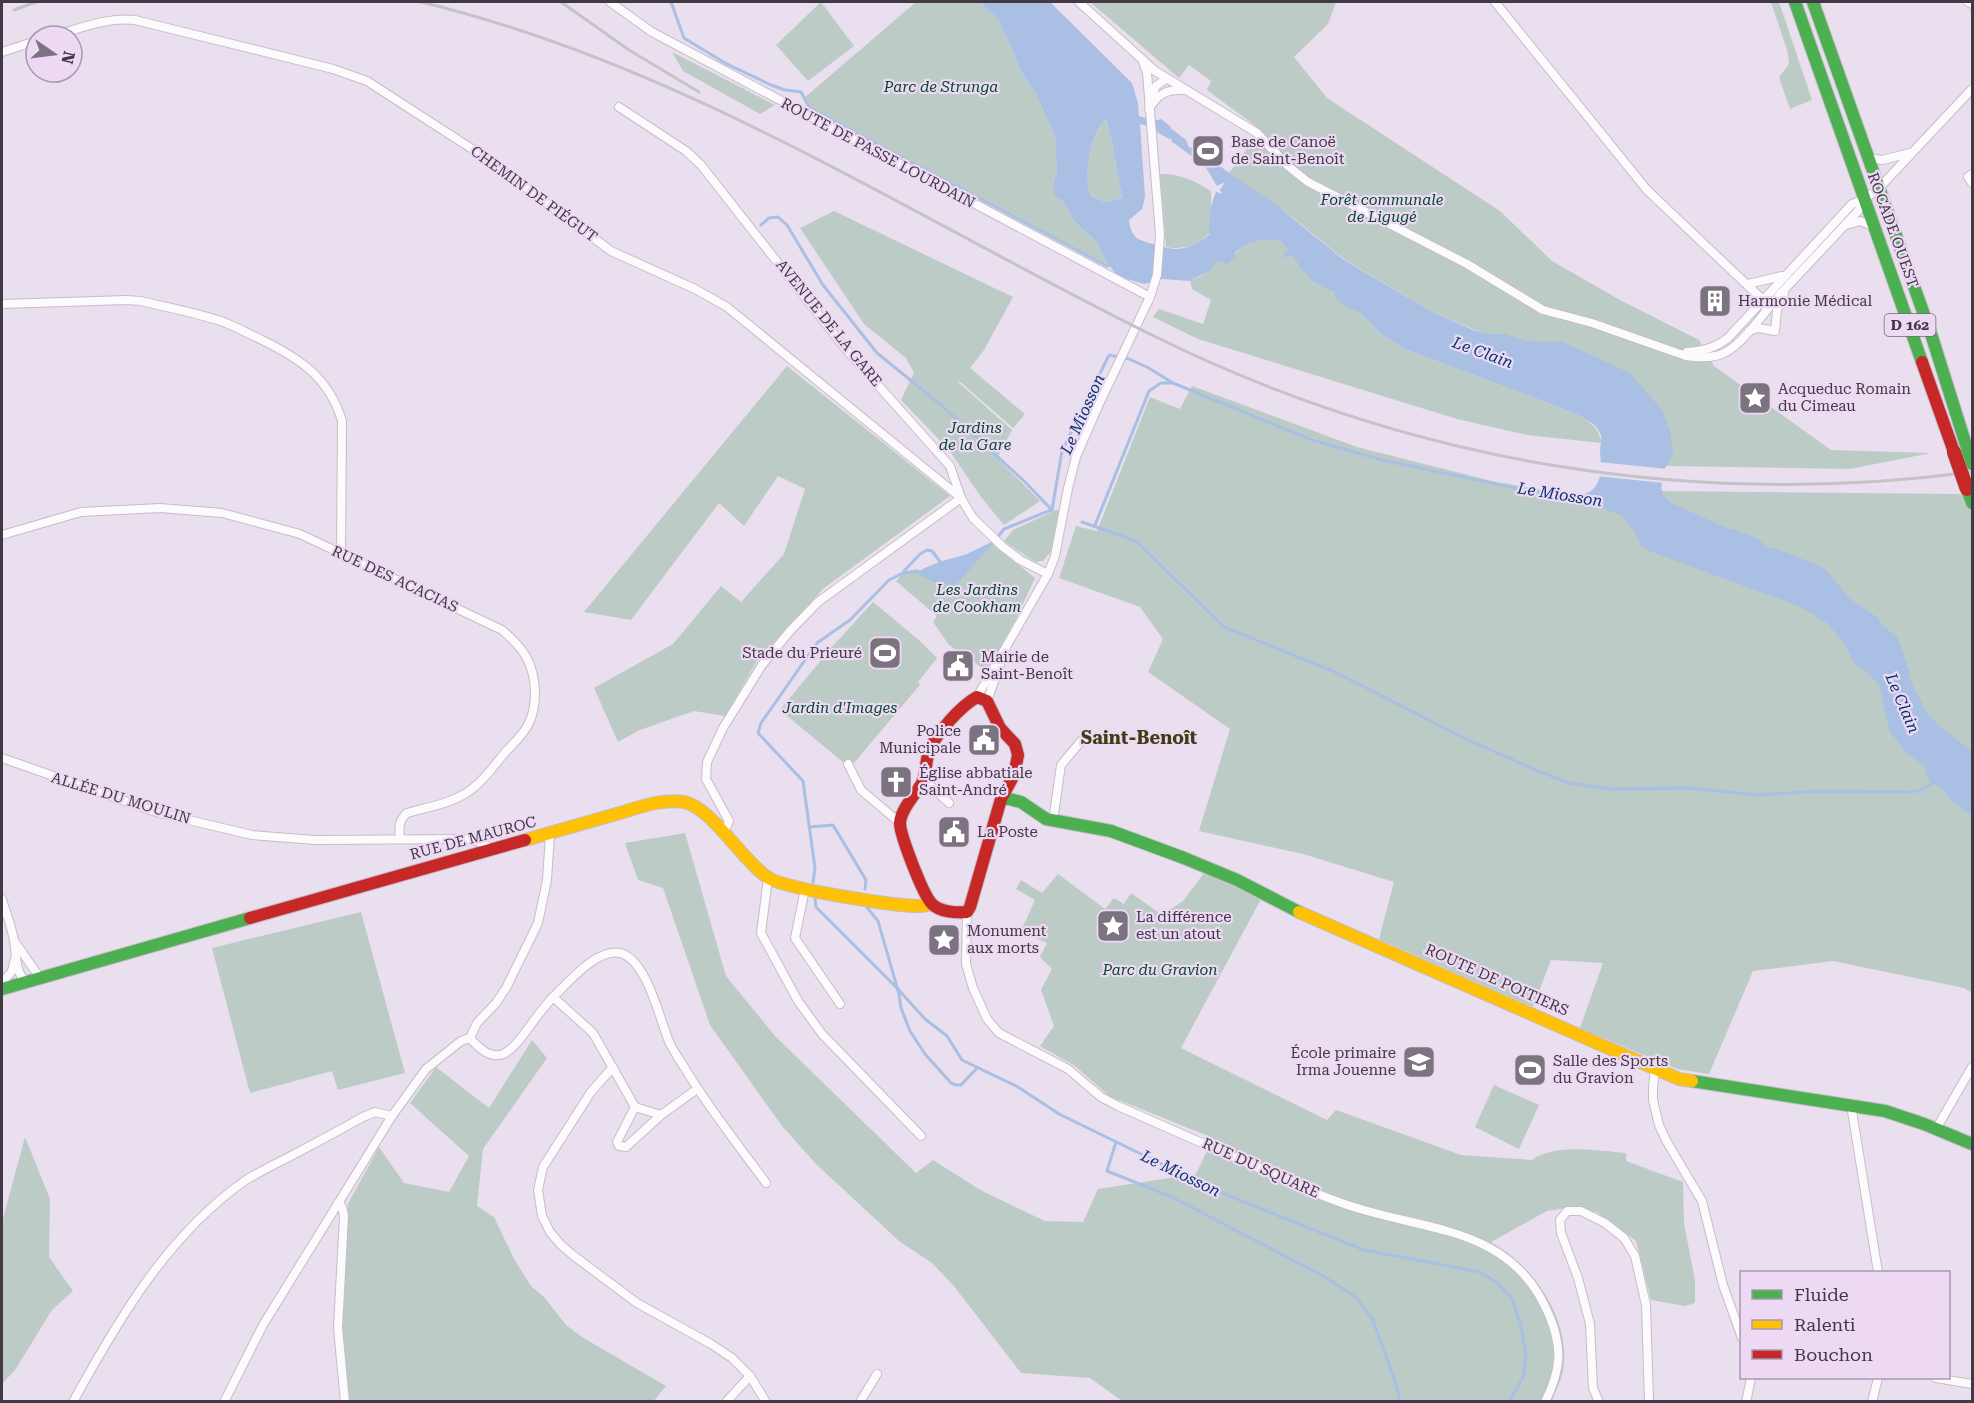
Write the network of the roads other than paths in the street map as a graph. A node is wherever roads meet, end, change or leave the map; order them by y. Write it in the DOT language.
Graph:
graph roads {
  1 [pos="610,2"];
  2 [pos="1079,2"];
  3 [pos="1495,2"];
  4 [pos="1795,2"];
  5 [pos="1814,2"];
  6 [pos="84,27"];
  7 [pos="24,45"];
  8 [pos="2,52"];
  9 [pos="1142,59"];
  10 [pos="1166,79"];
  11 [pos="1972,88"];
  12 [pos="1186,91"];
  13 [pos="619,107"];
  14 [pos="1149,109"];
  15 [pos="1910,153"];
  16 [pos="1870,158"];
  17 [pos="1972,174"];
  18 [pos="1972,183"];
  19 [pos="1880,186"];
  20 [pos="1865,199"];
  21 [pos="1845,225"];
  22 [pos="1875,228"];
  23 [pos="1785,274"];
  24 [pos="1748,284"];
  25 [pos="1786,287"];
  26 [pos="1150,297"];
  27 [pos="1762,299"];
  28 [pos="2,304"];
  29 [pos="1766,310"];
  30 [pos="1748,331"];
  31 [pos="1674,352"];
  32 [pos="1965,456"];
  33 [pos="961,498"];
  34 [pos="1972,503"];
  35 [pos="2,535"];
  36 [pos="341,553"];
  37 [pos="1048,574"];
  38 [pos="982,699"];
  39 [pos="1082,740"];
  40 [pos="2,758"];
  41 [pos="849,764"];
  42 [pos="1014,775"];
  43 [pos="924,780"];
  44 [pos="1001,799"];
  45 [pos="1022,802"];
  46 [pos="949,803"];
  47 [pos="1053,821"];
  48 [pos="900,823"];
  49 [pos="724,833"];
  50 [pos="550,834"];
  51 [pos="400,839"];
  52 [pos="489,851"];
  53 [pos="768,878"];
  54 [pos="804,889"];
  55 [pos="2,899"];
  56 [pos="932,904"];
  57 [pos="967,912"];
  58 [pos="14,941"];
  59 [pos="15,958"];
  60 [pos="40,978"];
  61 [pos="26,982"];
  62 [pos="2,983"];
  63 [pos="2,989"];
  64 [pos="553,997"];
  65 [pos="840,1004"];
  66 [pos="470,1038"];
  67 [pos="1972,1066"];
  68 [pos="613,1067"];
  69 [pos="1655,1070"];
  70 [pos="697,1089"];
  71 [pos="1851,1105"];
  72 [pos="635,1107"];
  73 [pos="661,1115"];
  74 [pos="392,1116"];
  75 [pos="1936,1129"];
  76 [pos="921,1136"];
  77 [pos="1972,1144"];
  78 [pos="766,1183"];
  79 [pos="339,1202"];
  80 [pos="1878,1271"];
  81 [pos="1740,1332"];
  82 [pos="877,1374"];
  83 [pos="750,1376"];
  84 [pos="1751,1379"];
  85 [pos="1878,1379"];
  86 [pos="1946,1379"];
  87 [pos="1972,1384"];
  88 [pos="73,1401"];
  89 [pos="224,1401"];
  90 [pos="345,1401"];
  91 [pos="726,1401"];
  92 [pos="766,1401"];
  93 [pos="860,1401"];
  94 [pos="1545,1401"];
  95 [pos="1599,1401"];
  96 [pos="1649,1401"];
  97 [pos="1746,1401"];
  98 [pos="1872,1401"];
  1 -- 26 [label="street, ROUTE DE PASSE LOURDAIN"];
  2 -- 9 [label="street"];
  3 -- 24 [label="street"];
  4 -- 20 [label="street, ROCADE OUEST / D 162"];
  5 -- 16 [label="street, ROCADE OUEST / D 162"];
  6 -- 33 [label="street, CHEMIN DE PIÉGUT"];
  7 -- 8 [label="street"];
  9 -- 10 [label="street"];
  9 -- 14 [label="street"];
  10 -- 12 [label="street"];
  10 -- 14 [label="street"];
  11 -- 15 [label="street"];
  12 -- 14 [label="street"];
  12 -- 31 [label="street"];
  13 -- 33 [label="street, AVENUE DE LA GARE"];
  14 -- 26 [label="street"];
  15 -- 16 [label="street"];
  15 -- 19 [label="street"];
  16 -- 19 [label="street, ROCADE OUEST / D 162"];
  17 -- 18 [label="street"];
  19 -- 20 [label="street"];
  19 -- 32 [label="street, ROCADE OUEST / D 162"];
  20 -- 21 [label="street"];
  20 -- 22 [label="street, ROCADE OUEST / D 162"];
  20 -- 23 [label="street"];
  21 -- 22 [label="street"];
  21 -- 25 [label="street"];
  22 -- 32 [label="street, ROCADE OUEST / D 162"];
  23 -- 24 [label="street"];
  23 -- 27 [label="street"];
  24 -- 27 [label="street"];
  25 -- 29 [label="street"];
  25 -- 30 [label="street"];
  26 -- 37 [label="street"];
  27 -- 29 [label="street"];
  27 -- 31 [label="street"];
  28 -- 36 [label="street"];
  29 -- 30 [label="street"];
  30 -- 31 [label="street"];
  32 -- 34 [label="street, ROCADE OUEST / D 162, bridge"];
  33 -- 37 [label="street, AVENUE DE LA GARE"];
  33 -- 49 [label="street"];
  35 -- 36 [label="street, RUE DES ACACIAS"];
  36 -- 51 [label="street, RUE DES ACACIAS"];
  37 -- 38 [label="street"];
  38 -- 42 [label="street"];
  38 -- 43 [label="street"];
  39 -- 47 [label="street"];
  40 -- 51 [label="street, ALLÉE DU MOULIN"];
  41 -- 48 [label="street"];
  42 -- 44 [label="street"];
  42 -- 45 [label="street"];
  43 -- 46 [label="street"];
  43 -- 48 [label="street"];
  44 -- 45 [label="street, ROUTE DE POITIERS"];
  44 -- 57 [label="street"];
  45 -- 47 [label="street, ROUTE DE POITIERS"];
  47 -- 69 [label="street, ROUTE DE POITIERS"];
  48 -- 56 [label="street"];
  49 -- 50 [label="street, RUE DE MAUROC"];
  49 -- 53 [label="street, RUE DE MAUROC"];
  50 -- 52 [label="street, RUE DE MAUROC"];
  50 -- 66 [label="street"];
  51 -- 52 [label="street, ALLÉE DU MOULIN"];
  52 -- 60 [label="street, RUE DE MAUROC"];
  53 -- 54 [label="street, RUE DE MAUROC"];
  53 -- 76 [label="street"];
  54 -- 56 [label="street, RUE DE MAUROC"];
  54 -- 65 [label="street"];
  55 -- 58 [label="street"];
  56 -- 57 [label="street, RUE DE MAUROC"];
  57 -- 94 [label="street, RUE DU SQUARE"];
  58 -- 59 [label="street"];
  58 -- 60 [label="street"];
  59 -- 61 [label="street"];
  59 -- 62 [label="street"];
  60 -- 61 [label="street, RUE DE MAUROC"];
  61 -- 63 [label="street, RUE DE MAUROC"];
  64 -- 66 [label="street"];
  64 -- 68 [label="street"];
  64 -- 70 [label="street"];
  66 -- 74 [label="street"];
  67 -- 75 [label="street"];
  68 -- 72 [label="street"];
  68 -- 83 [label="street"];
  69 -- 71 [label="street, ROUTE DE POITIERS"];
  69 -- 81 [label="street"];
  70 -- 73 [label="street"];
  70 -- 78 [label="street"];
  71 -- 75 [label="street, ROUTE DE POITIERS"];
  71 -- 80 [label="street"];
  72 -- 73 [label="street"];
  72 -- 73 [label="street"];
  74 -- 79 [label="street"];
  74 -- 88 [label="street"];
  75 -- 77 [label="street, ROUTE DE POITIERS"];
  79 -- 89 [label="street"];
  79 -- 90 [label="street"];
  82 -- 93 [label="street"];
  83 -- 91 [label="street"];
  83 -- 92 [label="street"];
  84 -- 97 [label="street"];
  85 -- 98 [label="street"];
  86 -- 87 [label="street"];
  95 -- 96 [label="street"];
}
